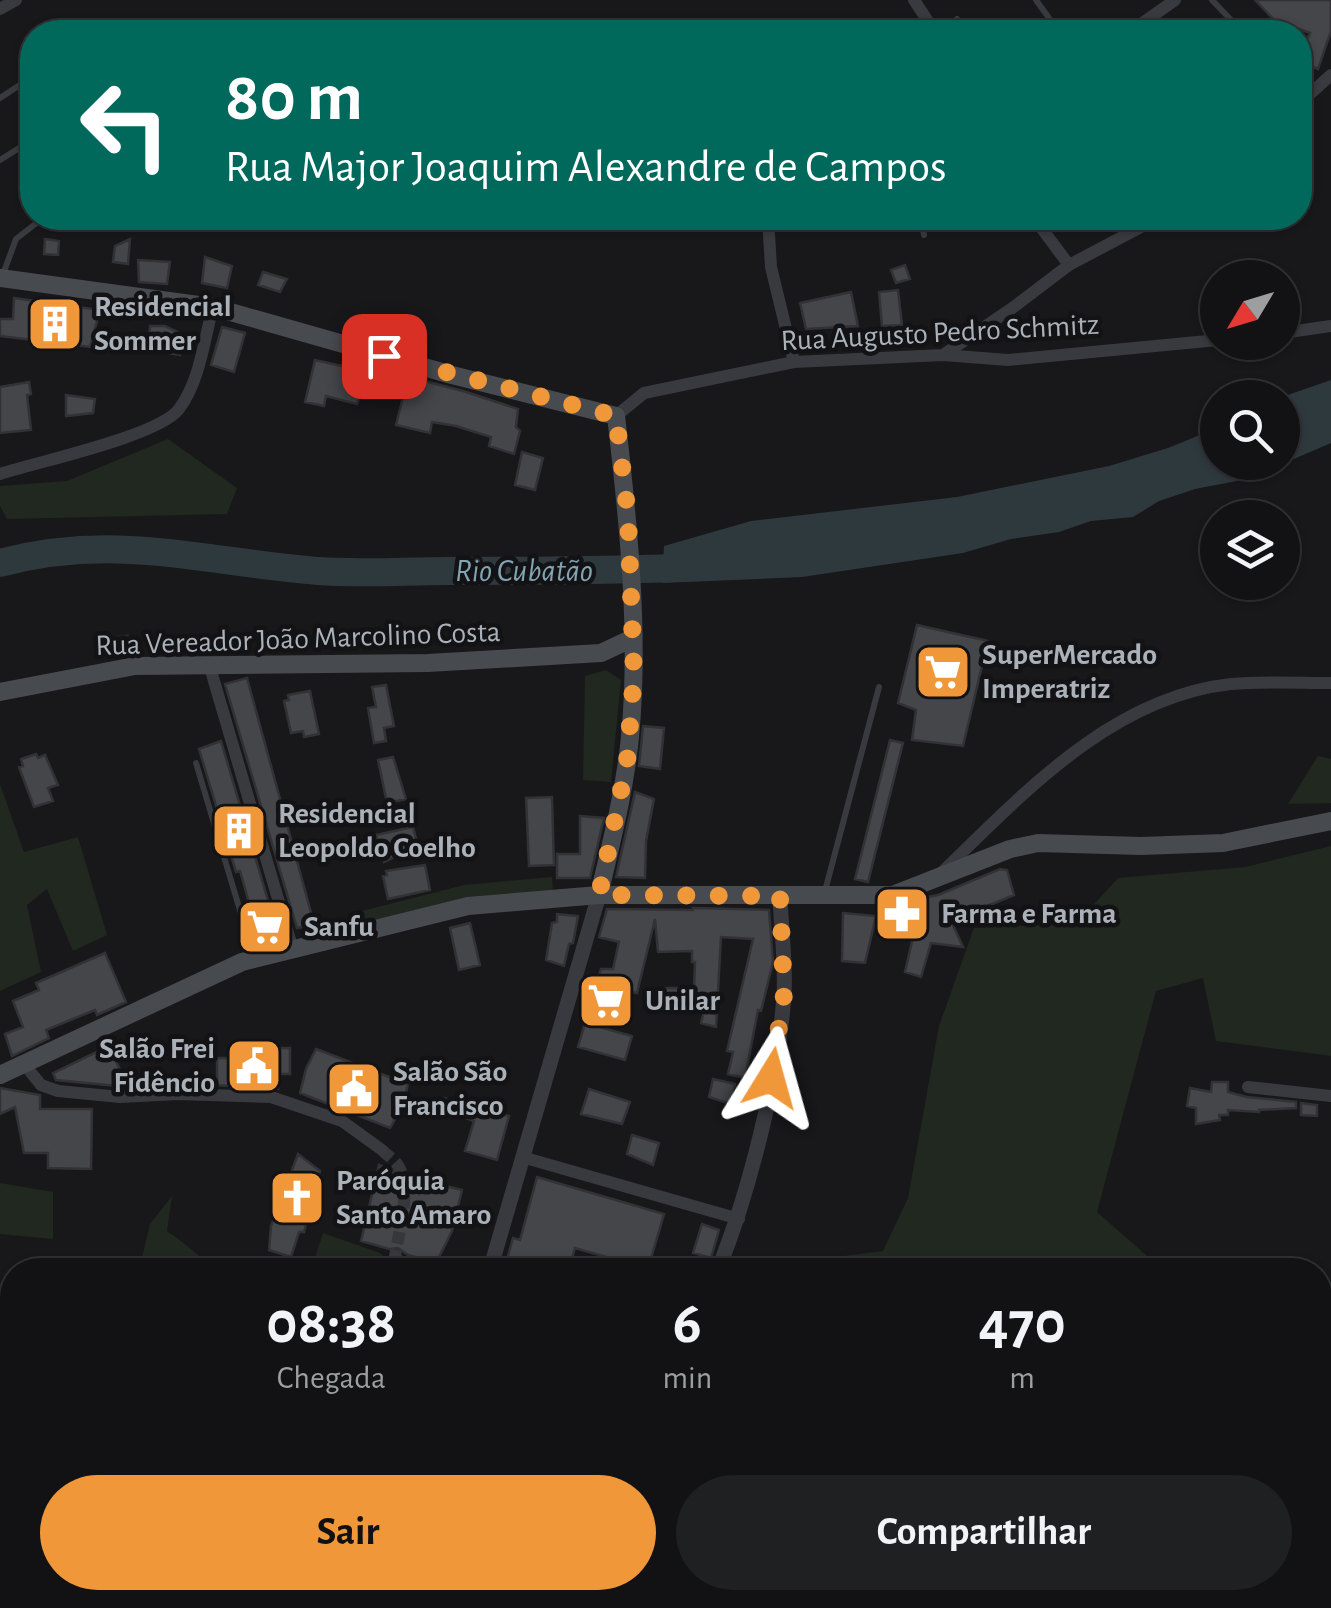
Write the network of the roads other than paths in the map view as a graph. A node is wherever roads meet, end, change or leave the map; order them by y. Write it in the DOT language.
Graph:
graph roads {
  1 [pos="16,0"];
  2 [pos="1174,0"];
  3 [pos="1212,0"];
  4 [pos="0,9"];
  5 [pos="1149,20"];
  6 [pos="1231,20"];
  7 [pos="1331,75"];
  8 [pos="1312,92"];
  9 [pos="28,230"];
  10 [pos="769,230"];
  11 [pos="923,230"];
  12 [pos="1043,230"];
  13 [pos="1135,230"];
  14 [pos="924,235"];
  15 [pos="1069,265"];
  16 [pos="1,278"];
  17 [pos="213,307"];
  18 [pos="1331,326"];
  19 [pos="1300,330"];
  20 [pos="1200,342"];
  21 [pos="943,355"];
  22 [pos="794,362"];
  23 [pos="616,416"];
  24 [pos="0,474"];
  25 [pos="632,632"];
  26 [pos="601,654"];
  27 [pos="209,664"];
  28 [pos="634,670"];
  29 [pos="1331,683"];
  30 [pos="879,687"];
  31 [pos="0,692"];
  32 [pos="196,764"];
  33 [pos="1331,821"];
  34 [pos="939,875"];
  35 [pos="599,895"];
  36 [pos="780,896"];
  37 [pos="824,897"];
  38 [pos="293,950"];
  39 [pos="254,960"];
  40 [pos="24,1064"];
  41 [pos="0,1075"];
  42 [pos="1248,1087"];
  43 [pos="1331,1096"];
  44 [pos="382,1150"];
  45 [pos="522,1158"];
  46 [pos="738,1219"];
  47 [pos="493,1258"];
  48 [pos="723,1258"];
  1 -- 4 [label="street"];
  2 -- 5 [label="street"];
  3 -- 6 [label="lane"];
  7 -- 8 [label="street"];
  9 -- 16 [label="lane"];
  10 -- 22 [label="street"];
  11 -- 14 [label="lane"];
  12 -- 15 [label="street"];
  13 -- 15 [label="street"];
  15 -- 21 [label="street"];
  16 -- 17 [label="main road"];
  17 -- 23 [label="main road"];
  17 -- 24 [label="street"];
  18 -- 19 [label="street"];
  20 -- 21 [label="street, Rua Augusto Pedro Schmitz"];
  21 -- 22 [label="street, Rua Augusto Pedro Schmitz"];
  22 -- 23 [label="street, Rua Augusto Pedro Schmitz"];
  23 -- 25 [label="main road"];
  25 -- 26 [label="main road, Rua Vereador João Marcolino Costa"];
  25 -- 28 [label="main road"];
  26 -- 27 [label="main road, Rua Vereador João Marcolino Costa"];
  26 -- 28 [label="main road, Rua Vereador João Marcolino Costa"];
  27 -- 31 [label="main road, Rua Vereador João Marcolino Costa"];
  27 -- 38 [label="street"];
  28 -- 35 [label="main road"];
  29 -- 34 [label="street"];
  30 -- 37 [label="lane"];
  32 -- 39 [label="lane"];
  33 -- 34 [label="main road"];
  34 -- 37 [label="main road"];
  35 -- 36 [label="main road"];
  35 -- 38 [label="main road"];
  35 -- 45 [label="street"];
  36 -- 37 [label="main road"];
  36 -- 46 [label="street"];
  38 -- 39 [label="main road"];
  39 -- 40 [label="main road"];
  40 -- 41 [label="main road"];
  40 -- 44 [label="street"];
  42 -- 43 [label="street"];
  45 -- 46 [label="street"];
  45 -- 47 [label="street"];
  46 -- 48 [label="street"];
}
